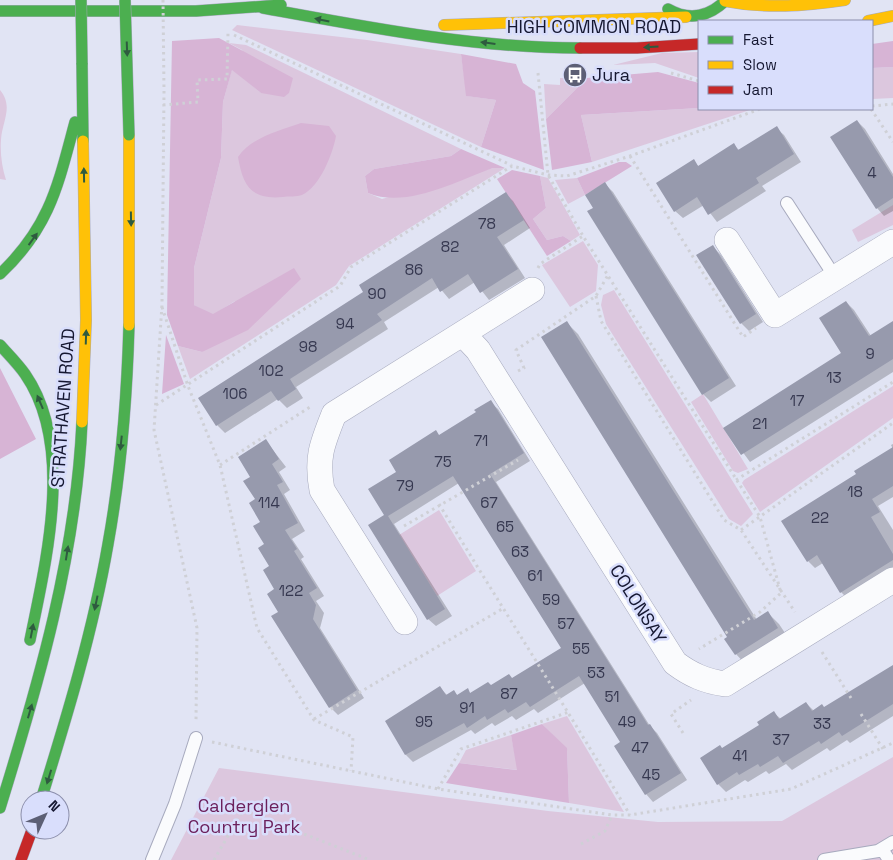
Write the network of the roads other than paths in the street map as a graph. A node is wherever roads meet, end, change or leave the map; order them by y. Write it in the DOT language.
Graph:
graph roads {
  1 [pos="81,0"];
  2 [pos="125,0"];
  3 [pos="658,0"];
  4 [pos="845,0"];
  5 [pos="725,1"];
  6 [pos="297,2"];
  7 [pos="263,8"];
  8 [pos="0,11"];
  9 [pos="686,17"];
  10 [pos="889,17"];
  11 [pos="873,20"];
  12 [pos="370,28"];
  13 [pos="698,44"];
  14 [pos="83,93"];
  15 [pos="787,203"];
  16 [pos="727,240"];
  17 [pos="893,242"];
  18 [pos="0,274"];
  19 [pos="835,277"];
  20 [pos="532,290"];
  21 [pos="463,334"];
  22 [pos="0,345"];
  23 [pos="893,580"];
  24 [pos="405,622"];
  25 [pos="29,647"];
  26 [pos="18,705"];
  27 [pos="196,738"];
  28 [pos="45,790"];
  29 [pos="1,804"];
  30 [pos="28,840"];
  31 [pos="888,845"];
  32 [pos="21,860"];
  33 [pos="152,860"];
  34 [pos="824,860"];
  35 [pos="890,860"];
  1 -- 14 [label="main road, STRATHAVEN ROAD, bridge"];
  2 -- 28 [label="main road, one-way, bridge"];
  3 -- 9 [label="main road"];
  4 -- 5 [label="main road"];
  5 -- 9 [label="main road, HIGH COMMON ROAD"];
  6 -- 7 [label="main road, HIGH COMMON ROAD"];
  7 -- 8 [label="main road, HIGH COMMON ROAD"];
  12 -- 7 [label="main road, HIGH COMMON ROAD, one-way"];
  9 -- 12 [label="main road, HIGH COMMON ROAD"];
  10 -- 11 [label="main road"];
  13 -- 12 [label="main road, HIGH COMMON ROAD, one-way"];
  18 -- 14 [label="main road, one-way"];
  29 -- 14 [label="main road, STRATHAVEN ROAD, one-way"];
  15 -- 19 [label="lane"];
  16 -- 19 [label="street"];
  17 -- 19 [label="street"];
  20 -- 21 [label="street"];
  21 -- 23 [label="street, COLONSAY"];
  21 -- 24 [label="street"];
  25 -- 22 [label="main road, one-way"];
  26 -- 29 [label="main road"];
  27 -- 33 [label="lane"];
  30 -- 32 [label="main road"];
  31 -- 34 [label="lane"];
  31 -- 35 [label="lane"];
}
